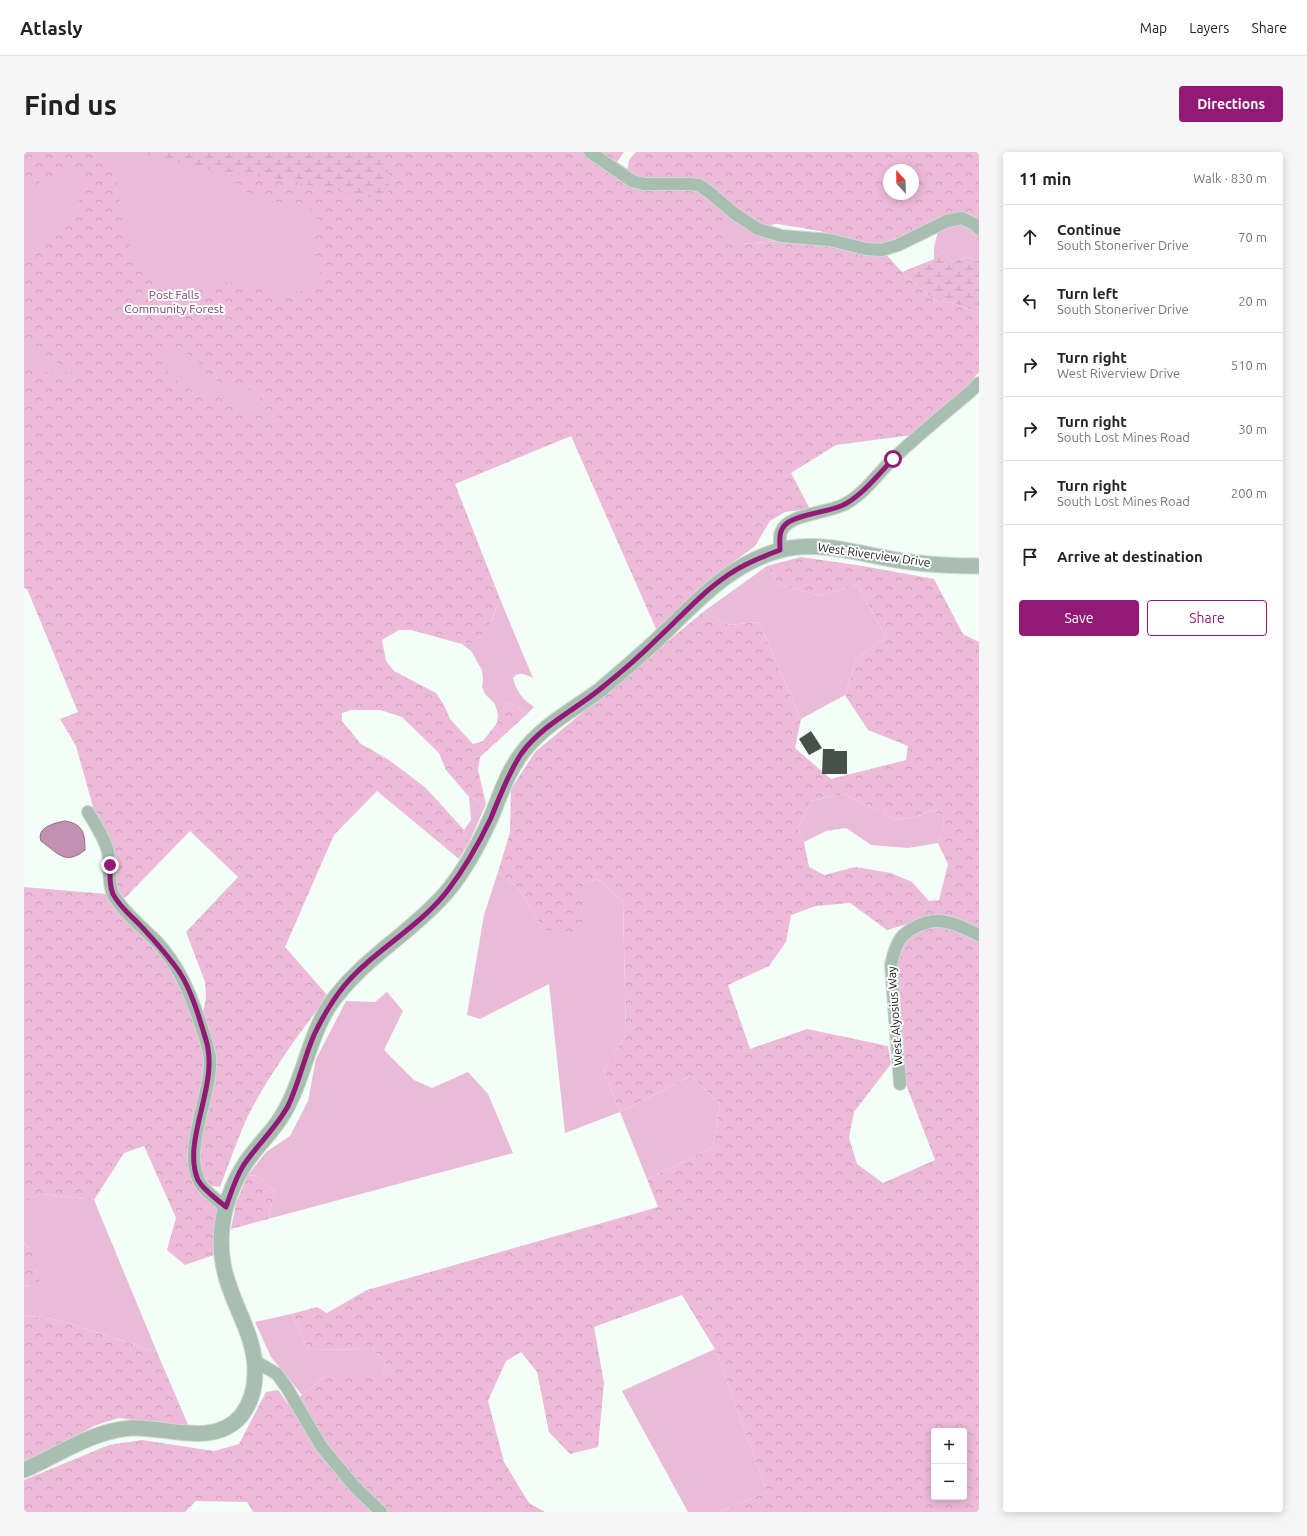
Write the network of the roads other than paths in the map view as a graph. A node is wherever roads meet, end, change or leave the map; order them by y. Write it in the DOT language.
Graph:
graph roads {
  1 [pos="590,152"];
  2 [pos="979,229"];
  3 [pos="979,382"];
  4 [pos="780,550"];
  5 [pos="979,566"];
  6 [pos="88,812"];
  7 [pos="979,934"];
  8 [pos="900,1084"];
  9 [pos="226,1207"];
  10 [pos="256,1361"];
  11 [pos="24,1470"];
  12 [pos="381,1512"];
  1 -- 2 [label="street"];
  3 -- 4 [label="street"];
  4 -- 5 [label="street, West Riverview Drive"];
  4 -- 9 [label="street, West Riverview Drive"];
  6 -- 9 [label="street"];
  7 -- 8 [label="street, West Alyosius Way"];
  9 -- 10 [label="street, West Riverview Drive"];
  10 -- 11 [label="street, West Riverview Drive"];
  10 -- 12 [label="street"];
}
